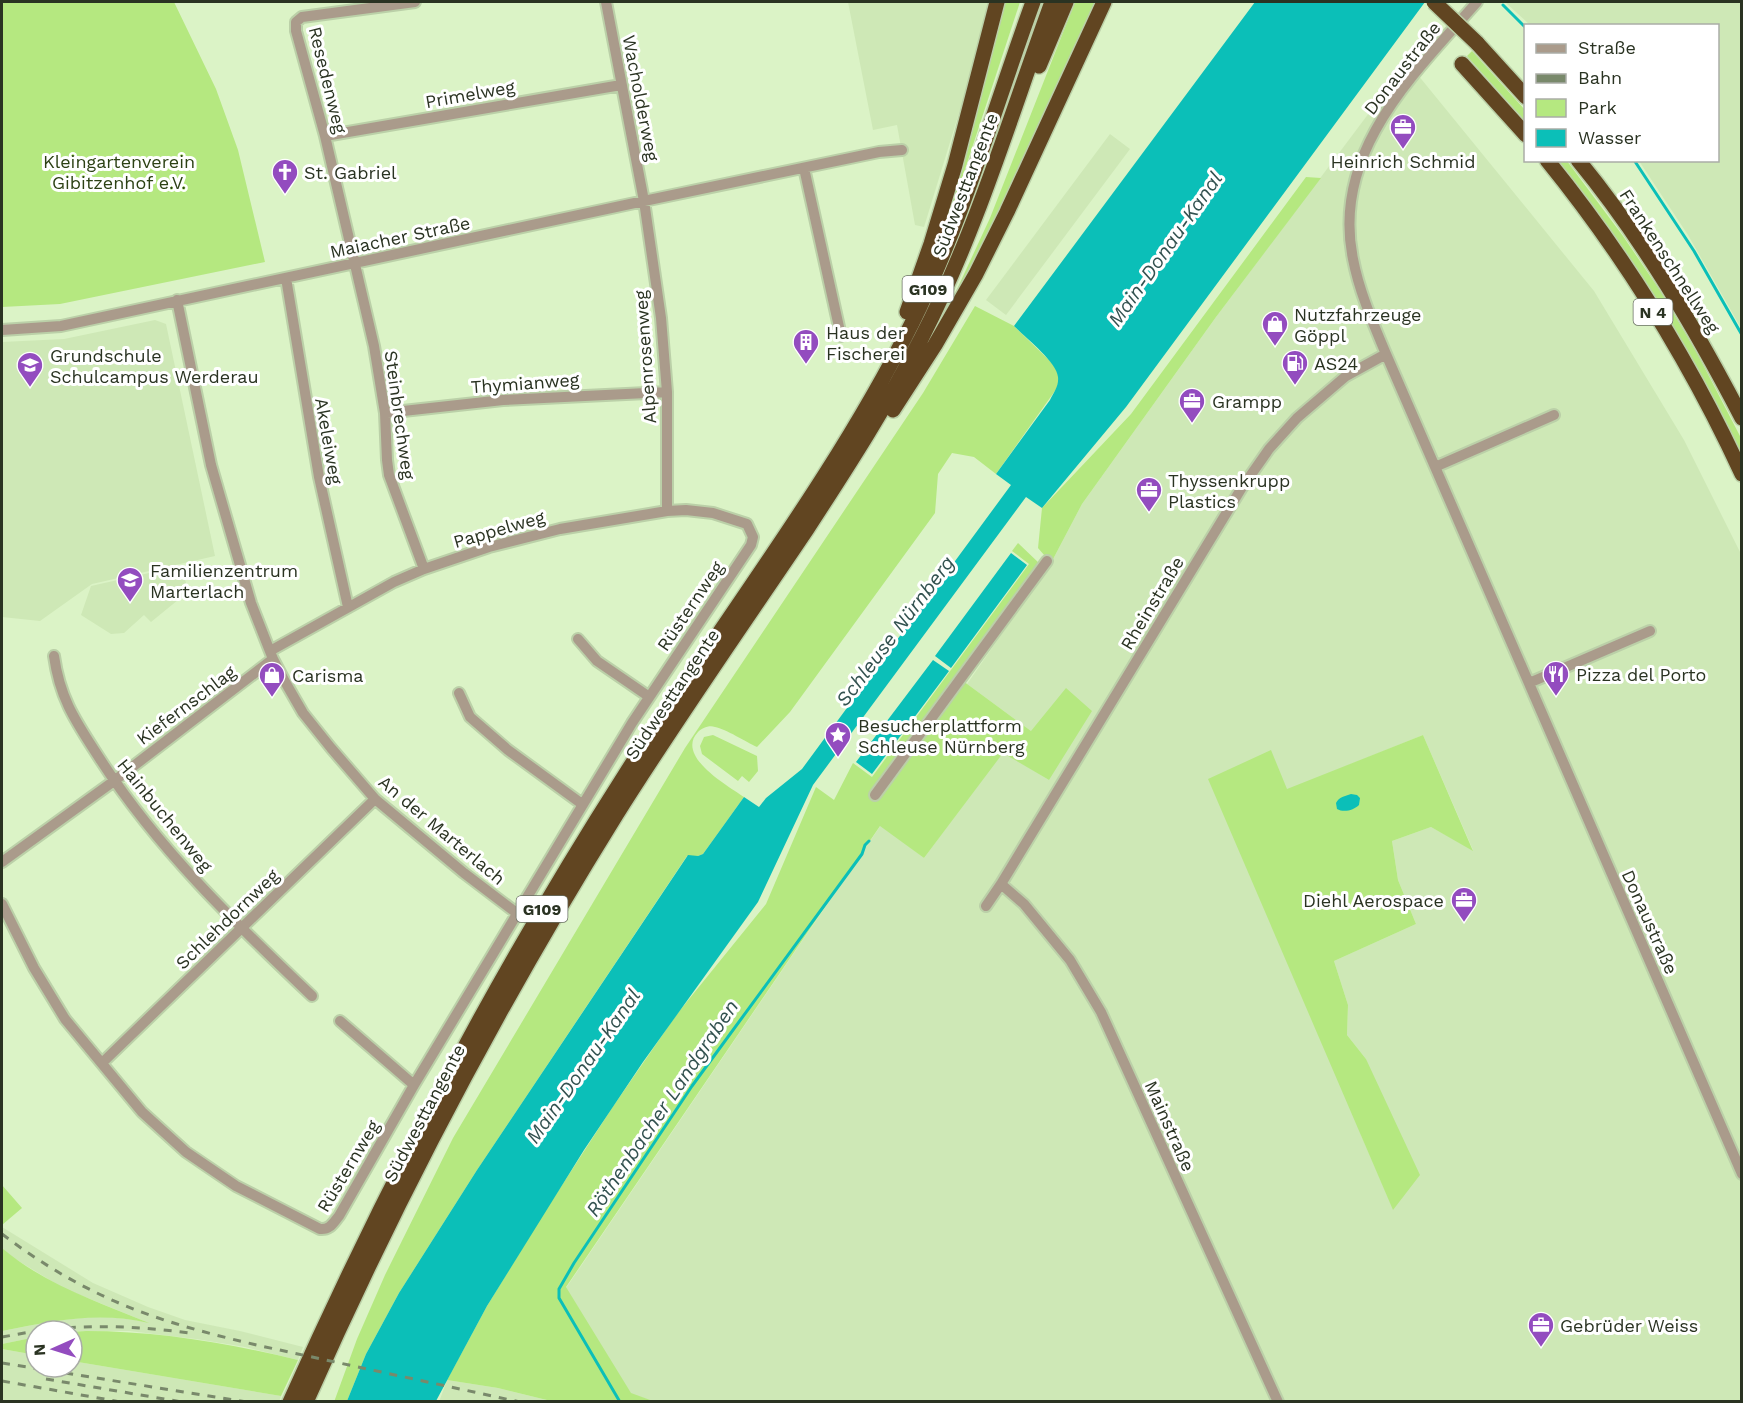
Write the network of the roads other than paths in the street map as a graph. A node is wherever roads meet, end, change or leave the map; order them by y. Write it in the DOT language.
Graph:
graph roads {
  1 [pos="415,2"];
  2 [pos="606,2"];
  3 [pos="997,2"];
  4 [pos="1031,2"];
  5 [pos="1052,2"];
  6 [pos="1066,2"];
  7 [pos="1104,2"];
  8 [pos="1434,2"];
  9 [pos="1477,2"];
  10 [pos="1461,64"];
  11 [pos="621,85"];
  12 [pos="1524,95"];
  13 [pos="1009,125"];
  14 [pos="1524,133"];
  15 [pos="325,136"];
  16 [pos="902,150"];
  17 [pos="1549,162"];
  18 [pos="1580,162"];
  19 [pos="804,168"];
  20 [pos="645,201"];
  21 [pos="354,263"];
  22 [pos="286,278"];
  23 [pos="177,300"];
  24 [pos="2,330"];
  25 [pos="841,336"];
  26 [pos="1386,354"];
  27 [pos="884,377"];
  28 [pos="667,392"];
  29 [pos="385,412"];
  30 [pos="1554,415"];
  31 [pos="1742,418"];
  32 [pos="1435,467"];
  33 [pos="844,473"];
  34 [pos="1742,474"];
  35 [pos="667,511"];
  36 [pos="752,532"];
  37 [pos="1047,561"];
  38 [pos="424,568"];
  39 [pos="348,607"];
  40 [pos="1650,631"];
  41 [pos="578,639"];
  42 [pos="272,655"];
  43 [pos="54,656"];
  44 [pos="1528,683"];
  45 [pos="459,693"];
  46 [pos="648,696"];
  47 [pos="114,781"];
  48 [pos="875,795"];
  49 [pos="375,799"];
  50 [pos="582,804"];
  51 [pos="2,862"];
  52 [pos="1001,884"];
  53 [pos="2,904"];
  54 [pos="986,906"];
  55 [pos="518,914"];
  56 [pos="241,928"];
  57 [pos="312,996"];
  58 [pos="340,1021"];
  59 [pos="102,1063"];
  60 [pos="414,1085"];
  61 [pos="1742,1174"];
  62 [pos="290,1401"];
  63 [pos="306,1401"];
  64 [pos="1278,1401"];
  1 -- 15 [label="street, Resedenweg"];
  2 -- 11 [label="street, Wacholderweg"];
  3 -- 27 [label="highway"];
  4 -- 27 [label="highway, Südwesttangente / G109"];
  5 -- 13 [label="highway, Südwesttangente / G109"];
  6 -- 13 [label="highway"];
  7 -- 33 [label="highway"];
  8 -- 12 [label="highway, bridge"];
  9 -- 26 [label="street, Donaustraße"];
  10 -- 14 [label="highway"];
  11 -- 15 [label="street, Primelweg"];
  11 -- 20 [label="street, Wacholderweg"];
  13 -- 33 [label="highway, Südwesttangente / G109"];
  15 -- 21 [label="street, Resedenweg"];
  16 -- 19 [label="street, Maiacher Straße"];
  17 -- 34 [label="highway, N 4"];
  18 -- 31 [label="highway, Frankenschnellweg / N 4"];
  19 -- 20 [label="street, Maiacher Straße"];
  19 -- 25 [label="street"];
  20 -- 21 [label="street, Maiacher Straße"];
  20 -- 28 [label="street, Alpenrosenweg"];
  21 -- 22 [label="street, Maiacher Straße"];
  21 -- 29 [label="street, Steinbrechweg"];
  22 -- 23 [label="street, Maiacher Straße"];
  22 -- 39 [label="street, Akeleiweg"];
  23 -- 24 [label="street, Maiacher Straße"];
  23 -- 42 [label="street, An der Marterlach"];
  26 -- 32 [label="street, Donaustraße"];
  26 -- 52 [label="street, Rheinstraße"];
  27 -- 62 [label="highway, Südwesttangente / G109"];
  28 -- 29 [label="street, Thymianweg"];
  28 -- 35 [label="street, Alpenrosenweg"];
  29 -- 38 [label="street, Steinbrechweg"];
  30 -- 32 [label="street"];
  32 -- 44 [label="street, Donaustraße"];
  33 -- 63 [label="highway, Südwesttangente / G109"];
  35 -- 36 [label="street, Pappelweg"];
  35 -- 38 [label="street, Pappelweg"];
  36 -- 46 [label="street, Rüsternweg"];
  37 -- 48 [label="street"];
  38 -- 39 [label="street, Pappelweg"];
  39 -- 42 [label="street, Pappelweg"];
  40 -- 44 [label="street"];
  41 -- 46 [label="street"];
  42 -- 47 [label="street, Kiefernschlag"];
  42 -- 49 [label="street, An der Marterlach"];
  43 -- 47 [label="street, Hainbuchenweg"];
  44 -- 61 [label="street, Donaustraße"];
  45 -- 50 [label="street"];
  46 -- 50 [label="street, Rüsternweg"];
  47 -- 51 [label="street, Kiefernschlag"];
  47 -- 56 [label="street, Hainbuchenweg"];
  49 -- 55 [label="street, An der Marterlach"];
  49 -- 56 [label="street, Schlehdornweg"];
  50 -- 55 [label="street, Rüsternweg"];
  52 -- 54 [label="street, Rheinstraße"];
  52 -- 64 [label="street, Mainstraße"];
  53 -- 59 [label="street, Rüsternweg"];
  55 -- 60 [label="street, Rüsternweg"];
  56 -- 57 [label="street, Hainbuchenweg"];
  56 -- 59 [label="street, Schlehdornweg"];
  58 -- 60 [label="street"];
  59 -- 60 [label="street, Rüsternweg"];
}
